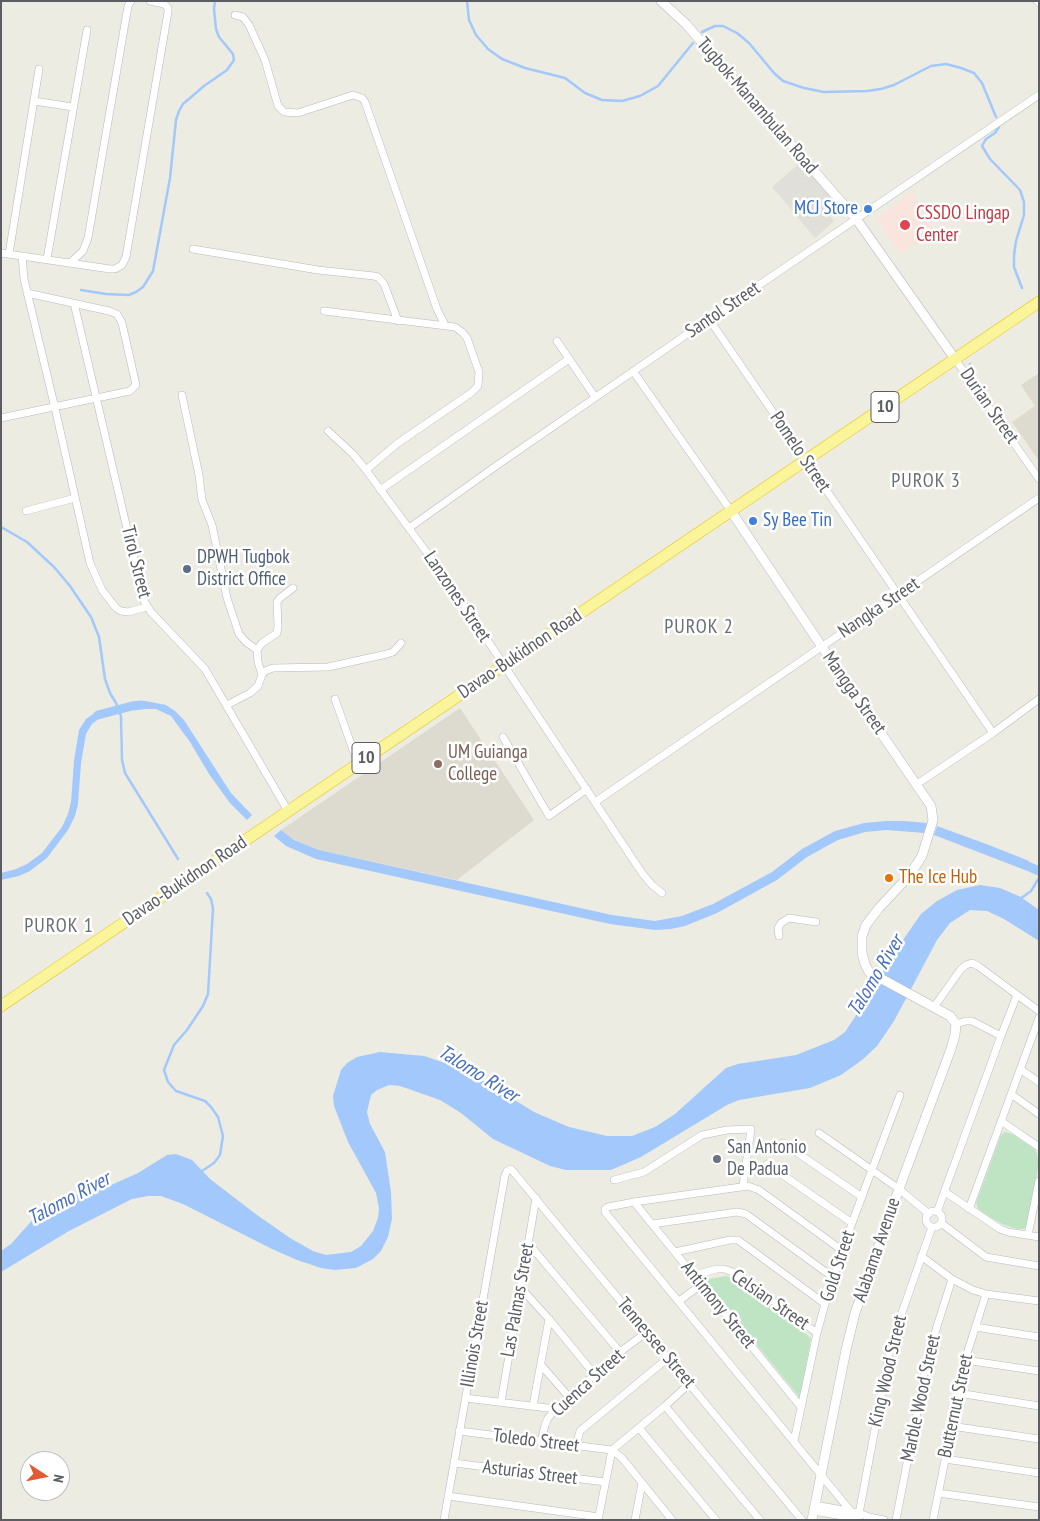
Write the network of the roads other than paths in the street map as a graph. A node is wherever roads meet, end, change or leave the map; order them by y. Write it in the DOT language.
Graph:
graph roads {
  1 [pos="131,1"];
  2 [pos="150,1"];
  3 [pos="661,1"];
  4 [pos="235,15"];
  5 [pos="87,30"];
  6 [pos="39,69"];
  7 [pos="1039,95"];
  8 [pos="34,100"];
  9 [pos="74,107"];
  10 [pos="856,220"];
  11 [pos="193,249"];
  12 [pos="5,254"];
  13 [pos="22,256"];
  14 [pos="47,259"];
  15 [pos="70,262"];
  16 [pos="27,293"];
  17 [pos="1039,302"];
  18 [pos="74,303"];
  19 [pos="324,311"];
  20 [pos="709,319"];
  21 [pos="398,321"];
  22 [pos="445,325"];
  23 [pos="557,341"];
  24 [pos="569,359"];
  25 [pos="955,359"];
  26 [pos="633,371"];
  27 [pos="182,394"];
  28 [pos="595,397"];
  29 [pos="96,399"];
  30 [pos="55,408"];
  31 [pos="1,418"];
  32 [pos="328,432"];
  33 [pos="806,460"];
  34 [pos="366,470"];
  35 [pos="1039,478"];
  36 [pos="380,490"];
  37 [pos="75,498"];
  38 [pos="1039,498"];
  39 [pos="26,511"];
  40 [pos="731,511"];
  41 [pos="409,528"];
  42 [pos="293,588"];
  43 [pos="898,595"];
  44 [pos="147,607"];
  45 [pos="400,643"];
  46 [pos="822,647"];
  47 [pos="257,650"];
  48 [pos="503,665"];
  49 [pos="262,675"];
  50 [pos="335,699"];
  51 [pos="1039,699"];
  52 [pos="227,705"];
  53 [pos="993,733"];
  54 [pos="503,737"];
  55 [pos="358,764"];
  56 [pos="917,784"];
  57 [pos="587,789"];
  58 [pos="596,802"];
  59 [pos="288,811"];
  60 [pos="662,893"];
  61 [pos="816,922"];
  62 [pos="780,936"];
  63 [pos="1017,995"];
  64 [pos="3,1001"];
  65 [pos="934,1006"];
  66 [pos="1039,1011"];
  67 [pos="1039,1018"];
  68 [pos="956,1024"];
  69 [pos="1001,1036"];
  70 [pos="1031,1040"];
  71 [pos="1039,1046"];
  72 [pos="1020,1069"];
  73 [pos="1039,1082"];
  74 [pos="1011,1094"];
  75 [pos="900,1095"];
  76 [pos="1039,1114"];
  77 [pos="1001,1121"];
  78 [pos="819,1133"];
  79 [pos="783,1143"];
  80 [pos="1039,1147"];
  81 [pos="767,1164"];
  82 [pos="509,1169"];
  83 [pos="872,1171"];
  84 [pos="614,1180"];
  85 [pos="1039,1181"];
  86 [pos="743,1185"];
  87 [pos="899,1188"];
  88 [pos="944,1192"];
  89 [pos="862,1197"];
  90 [pos="536,1198"];
  91 [pos="634,1202"];
  92 [pos="969,1209"];
  93 [pos="937,1212"];
  94 [pos="929,1214"];
  95 [pos="852,1223"];
  96 [pos="652,1224"];
  97 [pos="941,1224"];
  98 [pos="932,1227"];
  99 [pos="1028,1235"];
  100 [pos="1039,1236"];
  101 [pos="528,1243"];
  102 [pos="842,1251"];
  103 [pos="675,1252"];
  104 [pos="921,1256"];
  105 [pos="1039,1266"];
  106 [pos="694,1275"];
  107 [pos="834,1278"];
  108 [pos="952,1279"];
  109 [pos="702,1284"];
  110 [pos="520,1287"];
  111 [pos="986,1294"];
  112 [pos="679,1301"];
  113 [pos="1039,1301"];
  114 [pos="825,1304"];
  115 [pos="549,1319"];
  116 [pos="976,1327"];
  117 [pos="647,1332"];
  118 [pos="817,1333"];
  119 [pos="1039,1337"];
  120 [pos="620,1352"];
  121 [pos="668,1358"];
  122 [pos="965,1360"];
  123 [pos="541,1365"];
  124 [pos="1039,1372"];
  125 [pos="595,1375"];
  126 [pos="690,1383"];
  127 [pos="958,1393"];
  128 [pos="465,1398"];
  129 [pos="569,1398"];
  130 [pos="501,1402"];
  131 [pos="533,1406"];
  132 [pos="665,1406"];
  133 [pos="1039,1406"];
  134 [pos="802,1407"];
  135 [pos="556,1409"];
  136 [pos="951,1426"];
  137 [pos="639,1428"];
  138 [pos="459,1432"];
  139 [pos="1039,1439"];
  140 [pos="541,1442"];
  141 [pos="794,1442"];
  142 [pos="576,1446"];
  143 [pos="612,1450"];
  144 [pos="945,1459"];
  145 [pos="454,1463"];
  146 [pos="1039,1473"];
  147 [pos="821,1474"];
  148 [pos="605,1482"];
  149 [pos="642,1482"];
  150 [pos="938,1493"];
  151 [pos="448,1496"];
  152 [pos="1039,1507"];
  153 [pos="814,1512"];
  154 [pos="857,1516"];
  155 [pos="598,1518"];
  156 [pos="670,1518"];
  157 [pos="444,1520"];
  158 [pos="635,1520"];
  159 [pos="716,1520"];
  160 [pos="760,1520"];
  161 [pos="802,1520"];
  162 [pos="884,1520"];
  163 [pos="896,1520"];
  164 [pos="933,1520"];
  1 -- 15 [label="street"];
  2 -- 15 [label="street"];
  3 -- 10 [label="street, Tugbok-Manambulan Road"];
  4 -- 22 [label="street"];
  5 -- 9 [label="street"];
  6 -- 8 [label="street"];
  7 -- 10 [label="street, Santol Street"];
  8 -- 9 [label="street"];
  8 -- 12 [label="street"];
  9 -- 14 [label="street"];
  10 -- 20 [label="street, Santol Street"];
  10 -- 25 [label="street, Tugbok-Manambulan Road"];
  11 -- 21 [label="street"];
  12 -- 13 [label="street"];
  13 -- 14 [label="street"];
  13 -- 16 [label="street"];
  14 -- 15 [label="street"];
  16 -- 18 [label="street"];
  16 -- 30 [label="street"];
  17 -- 25 [label="highway, Davao-Bukidnon Road / 10"];
  18 -- 29 [label="street, Tirol Street"];
  18 -- 29 [label="street"];
  19 -- 21 [label="street"];
  20 -- 26 [label="street, Santol Street"];
  20 -- 33 [label="street, Pomelo Street"];
  21 -- 22 [label="street"];
  22 -- 34 [label="street"];
  23 -- 24 [label="street"];
  24 -- 28 [label="street"];
  24 -- 36 [label="street"];
  25 -- 33 [label="highway, Davao-Bukidnon Road / 10"];
  25 -- 35 [label="street, Durian Street"];
  26 -- 28 [label="street, Santol Street"];
  26 -- 40 [label="street, Mangga Street"];
  27 -- 47 [label="street"];
  28 -- 41 [label="street, Santol Street"];
  29 -- 30 [label="street"];
  29 -- 44 [label="street, Tirol Street"];
  30 -- 31 [label="street"];
  30 -- 37 [label="street"];
  32 -- 34 [label="street, Lanzones Street"];
  33 -- 40 [label="highway, Davao-Bukidnon Road / 10"];
  33 -- 43 [label="street, Pomelo Street"];
  34 -- 36 [label="street, Lanzones Street"];
  36 -- 41 [label="street, Lanzones Street"];
  37 -- 39 [label="street"];
  37 -- 44 [label="street"];
  38 -- 43 [label="street, Nangka Street"];
  40 -- 46 [label="street, Mangga Street"];
  40 -- 48 [label="highway, Davao-Bukidnon Road / 10"];
  41 -- 48 [label="street, Lanzones Street"];
  42 -- 47 [label="street"];
  43 -- 46 [label="street, Nangka Street"];
  43 -- 53 [label="street, Pomelo Street"];
  44 -- 52 [label="street, Tirol Street"];
  45 -- 49 [label="street"];
  46 -- 56 [label="street, Mangga Street"];
  46 -- 58 [label="street, Nangka Street"];
  47 -- 49 [label="street"];
  48 -- 55 [label="highway, Davao-Bukidnon Road / 10"];
  48 -- 57 [label="street, Lanzones Street"];
  49 -- 52 [label="street"];
  50 -- 55 [label="street"];
  51 -- 53 [label="street"];
  52 -- 59 [label="street, Tirol Street"];
  53 -- 56 [label="street"];
  54 -- 57 [label="street"];
  55 -- 59 [label="highway, Davao-Bukidnon Road / 10"];
  56 -- 65 [label="street, Mangga Street"];
  57 -- 58 [label="street, Lanzones Street"];
  58 -- 60 [label="street, Lanzones Street"];
  59 -- 64 [label="highway, Davao-Bukidnon Road / 10"];
  61 -- 62 [label="street"];
  63 -- 65 [label="street"];
  63 -- 66 [label="street"];
  63 -- 69 [label="street"];
  65 -- 68 [label="street"];
  67 -- 70 [label="street"];
  68 -- 69 [label="street"];
  68 -- 87 [label="street, Alabama Avenue"];
  69 -- 88 [label="street"];
  70 -- 71 [label="street"];
  70 -- 72 [label="street"];
  72 -- 73 [label="street"];
  72 -- 74 [label="street"];
  74 -- 76 [label="street"];
  74 -- 77 [label="street"];
  75 -- 83 [label="street, Gold Street"];
  77 -- 80 [label="street"];
  77 -- 92 [label="street"];
  78 -- 83 [label="street"];
  79 -- 89 [label="street"];
  81 -- 95 [label="street"];
  82 -- 90 [label="street, Tennessee Street"];
  82 -- 128 [label="street, Illinois Street"];
  83 -- 87 [label="street"];
  83 -- 89 [label="street, Gold Street"];
  84 -- 86 [label="street"];
  85 -- 99 [label="street"];
  86 -- 91 [label="street"];
  86 -- 102 [label="street"];
  87 -- 94 [label="street"];
  87 -- 147 [label="street, Alabama Avenue"];
  88 -- 92 [label="street"];
  88 -- 93 [label="street"];
  89 -- 95 [label="street, Gold Street"];
  90 -- 101 [label="street, Las Palmas Street"];
  90 -- 117 [label="street, Tennessee Street"];
  91 -- 96 [label="street, Antimony Street"];
  91 -- 112 [label="street"];
  92 -- 99 [label="street"];
  93 -- 94 [label="street"];
  93 -- 97 [label="street"];
  94 -- 98 [label="street"];
  95 -- 102 [label="street, Gold Street"];
  96 -- 103 [label="street, Antimony Street"];
  96 -- 107 [label="street"];
  97 -- 98 [label="street"];
  97 -- 105 [label="street"];
  98 -- 104 [label="street, King Wood Street"];
  99 -- 100 [label="street"];
  101 -- 110 [label="street, Las Palmas Street"];
  101 -- 120 [label="street"];
  102 -- 107 [label="street, Gold Street"];
  103 -- 106 [label="street, Antimony Street"];
  103 -- 114 [label="street"];
  104 -- 108 [label="street"];
  104 -- 154 [label="street, King Wood Street"];
  106 -- 109 [label="street, Antimony Street"];
  106 -- 118 [label="street, Celsian Street"];
  107 -- 114 [label="street, Gold Street"];
  108 -- 111 [label="street"];
  108 -- 163 [label="street, Marble Wood Street"];
  109 -- 112 [label="street"];
  109 -- 134 [label="street, Antimony Street"];
  110 -- 115 [label="street"];
  110 -- 130 [label="street, Las Palmas Street"];
  111 -- 113 [label="street"];
  111 -- 116 [label="street, Butternut Street"];
  112 -- 141 [label="street"];
  114 -- 118 [label="street, Gold Street"];
  115 -- 123 [label="street"];
  115 -- 125 [label="street"];
  116 -- 119 [label="street"];
  116 -- 122 [label="street, Butternut Street"];
  117 -- 120 [label="street, Cuenca Street"];
  117 -- 121 [label="street, Tennessee Street"];
  118 -- 134 [label="street, Gold Street"];
  120 -- 125 [label="street, Cuenca Street"];
  121 -- 126 [label="street, Tennessee Street"];
  121 -- 142 [label="street"];
  122 -- 124 [label="street"];
  122 -- 127 [label="street, Butternut Street"];
  123 -- 129 [label="street"];
  123 -- 131 [label="street"];
  125 -- 129 [label="street, Cuenca Street"];
  126 -- 132 [label="street"];
  126 -- 161 [label="street, Tennessee Street"];
  127 -- 133 [label="street"];
  127 -- 136 [label="street, Butternut Street"];
  128 -- 130 [label="street"];
  128 -- 138 [label="street, Illinois Street"];
  129 -- 135 [label="street, Cuenca Street"];
  130 -- 131 [label="street"];
  131 -- 135 [label="street"];
  132 -- 137 [label="street"];
  132 -- 160 [label="street"];
  134 -- 141 [label="street, Gold Street"];
  135 -- 140 [label="street, Cuenca Street"];
  136 -- 139 [label="street"];
  136 -- 144 [label="street, Butternut Street"];
  137 -- 143 [label="street"];
  137 -- 159 [label="street"];
  138 -- 140 [label="street, Toledo Street"];
  138 -- 145 [label="street, Illinois Street"];
  140 -- 142 [label="street, Toledo Street"];
  141 -- 147 [label="street"];
  142 -- 143 [label="street, Toledo Street"];
  143 -- 148 [label="street"];
  143 -- 149 [label="street"];
  144 -- 146 [label="street"];
  144 -- 150 [label="street, Butternut Street"];
  145 -- 148 [label="street, Asturias Street"];
  145 -- 151 [label="street, Illinois Street"];
  147 -- 153 [label="street, Alabama Avenue"];
  147 -- 154 [label="street"];
  148 -- 155 [label="street"];
  149 -- 156 [label="street"];
  149 -- 158 [label="street"];
  150 -- 152 [label="street"];
  150 -- 164 [label="street, Butternut Street"];
  151 -- 155 [label="street"];
  151 -- 157 [label="street, Illinois Street"];
  153 -- 154 [label="street"];
  154 -- 162 [label="street"];
}
